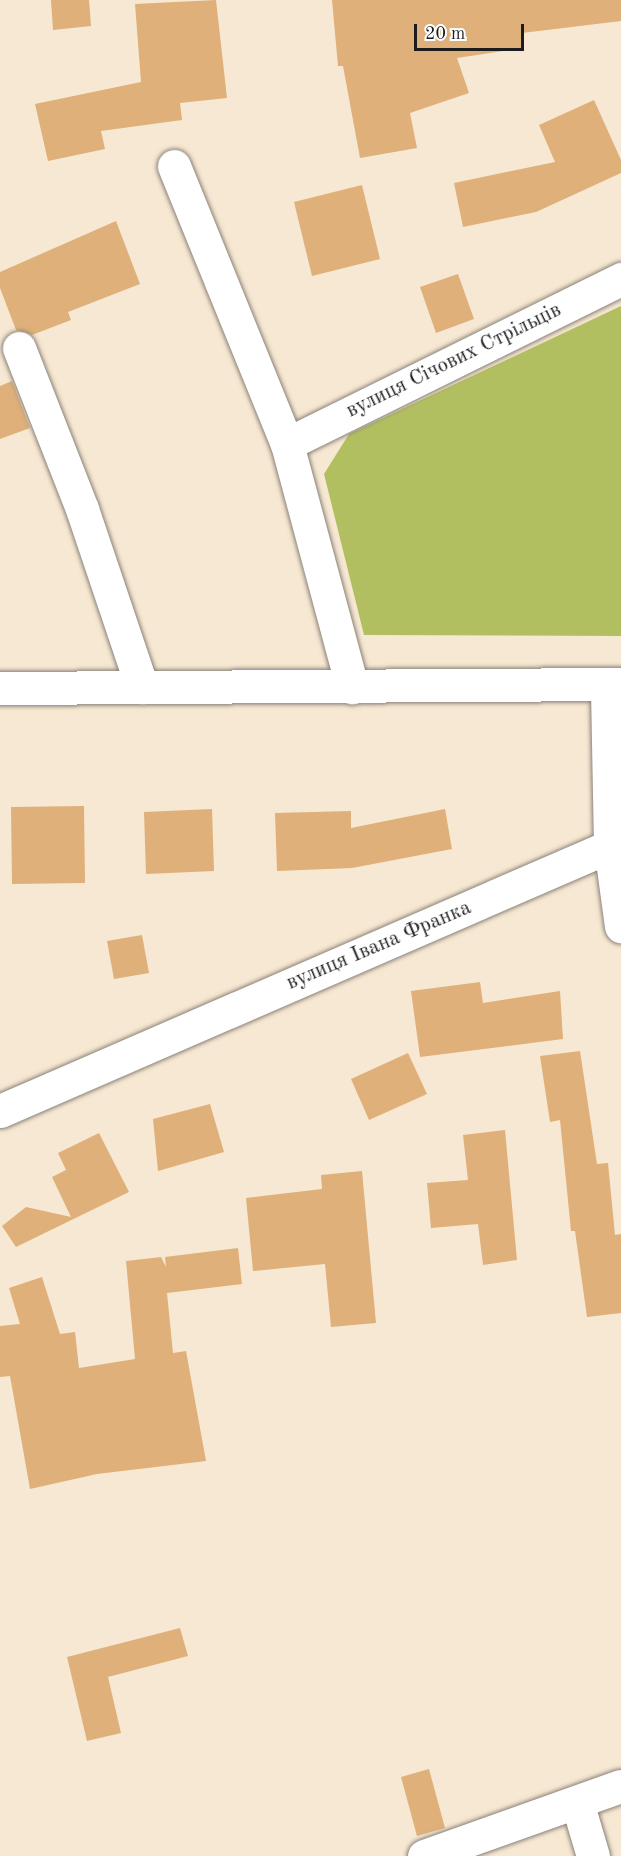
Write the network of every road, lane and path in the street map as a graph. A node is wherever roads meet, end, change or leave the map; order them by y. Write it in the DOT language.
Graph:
graph roads {
  1 [pos="174,166"];
  2 [pos="621,279"];
  3 [pos="19,348"];
  4 [pos="287,444"];
  5 [pos="614,684"];
  6 [pos="141,687"];
  7 [pos="352,687"];
  8 [pos="0,688"];
  9 [pos="610,846"];
  10 [pos="621,926"];
  11 [pos="0,1110"];
  12 [pos="621,1786"];
  13 [pos="577,1802"];
  14 [pos="424,1856"];
  15 [pos="593,1856"];
  1 -- 4 [label="street"];
  2 -- 4 [label="street, вулиця Січових Стрільців"];
  3 -- 6 [label="street"];
  4 -- 7 [label="street"];
  5 -- 7 [label="street"];
  5 -- 9 [label="street"];
  6 -- 7 [label="street"];
  6 -- 8 [label="street"];
  9 -- 10 [label="street"];
  9 -- 11 [label="street, вулиця Івана Франка"];
  12 -- 13 [label="street"];
  13 -- 14 [label="street"];
  13 -- 15 [label="street"];
}
